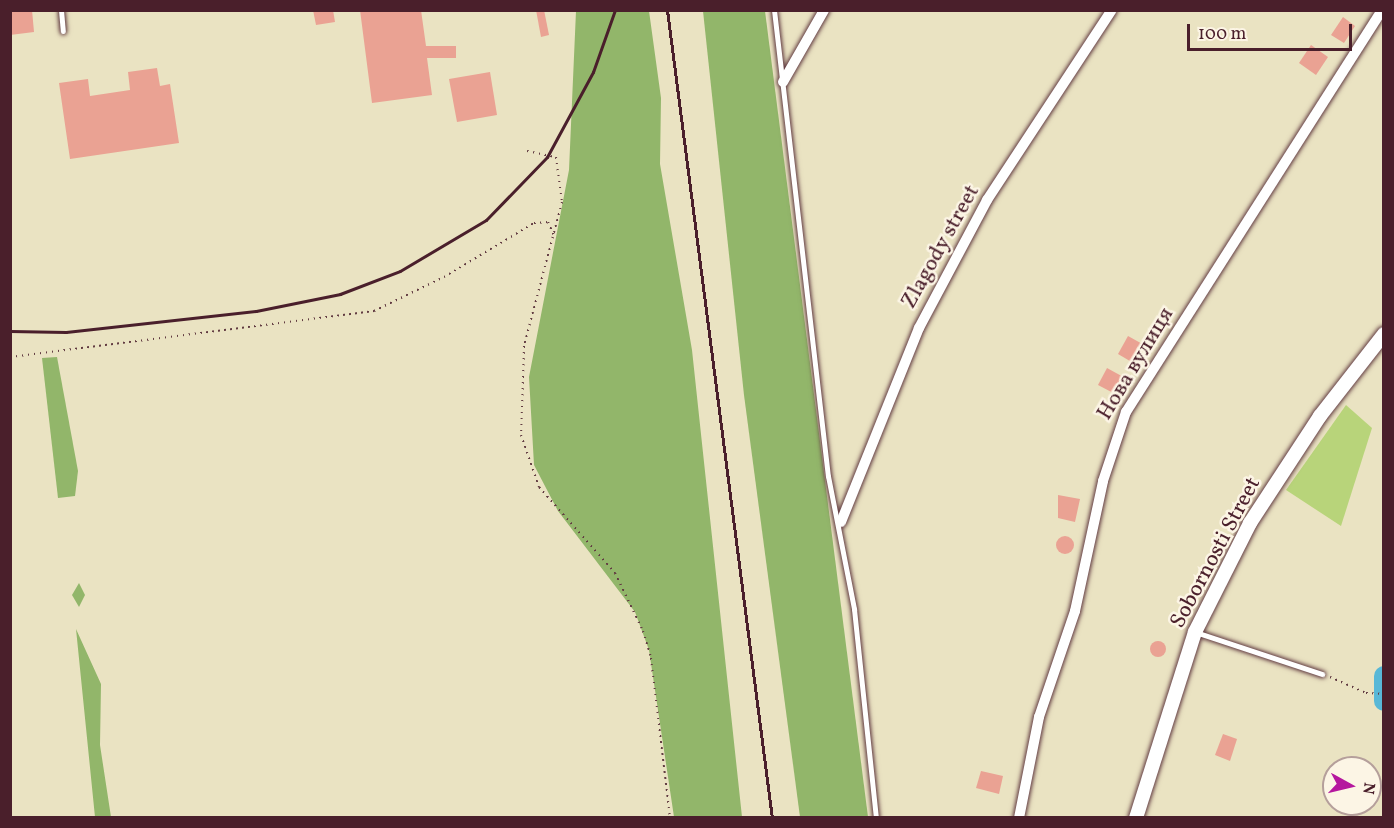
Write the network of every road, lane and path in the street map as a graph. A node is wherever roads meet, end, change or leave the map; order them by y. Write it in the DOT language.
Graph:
graph roads {
  1 [pos="61,10"];
  2 [pos="774,10"];
  3 [pos="824,10"];
  4 [pos="1112,10"];
  5 [pos="1382,10"];
  6 [pos="63,31"];
  7 [pos="783,81"];
  8 [pos="527,151"];
  9 [pos="555,241"];
  10 [pos="1383,334"];
  11 [pos="10,357"];
  12 [pos="841,522"];
  13 [pos="1196,632"];
  14 [pos="1322,674"];
  15 [pos="1383,694"];
  16 [pos="670,818"];
  17 [pos="876,818"];
  18 [pos="1019,818"];
  19 [pos="1136,818"];
  1 -- 6 [label="lane"];
  2 -- 7 [label="lane"];
  3 -- 7 [label="street"];
  4 -- 12 [label="street, Zlagody street"];
  5 -- 18 [label="street, Нова вулиця"];
  7 -- 12 [label="lane"];
  8 -- 9 [label="path"];
  9 -- 11 [label="path"];
  9 -- 16 [label="path"];
  10 -- 13 [label="street, Sobornosti Street"];
  12 -- 17 [label="lane"];
  13 -- 14 [label="lane"];
  13 -- 19 [label="street, Sobornosti Street"];
  14 -- 15 [label="path"];
}
